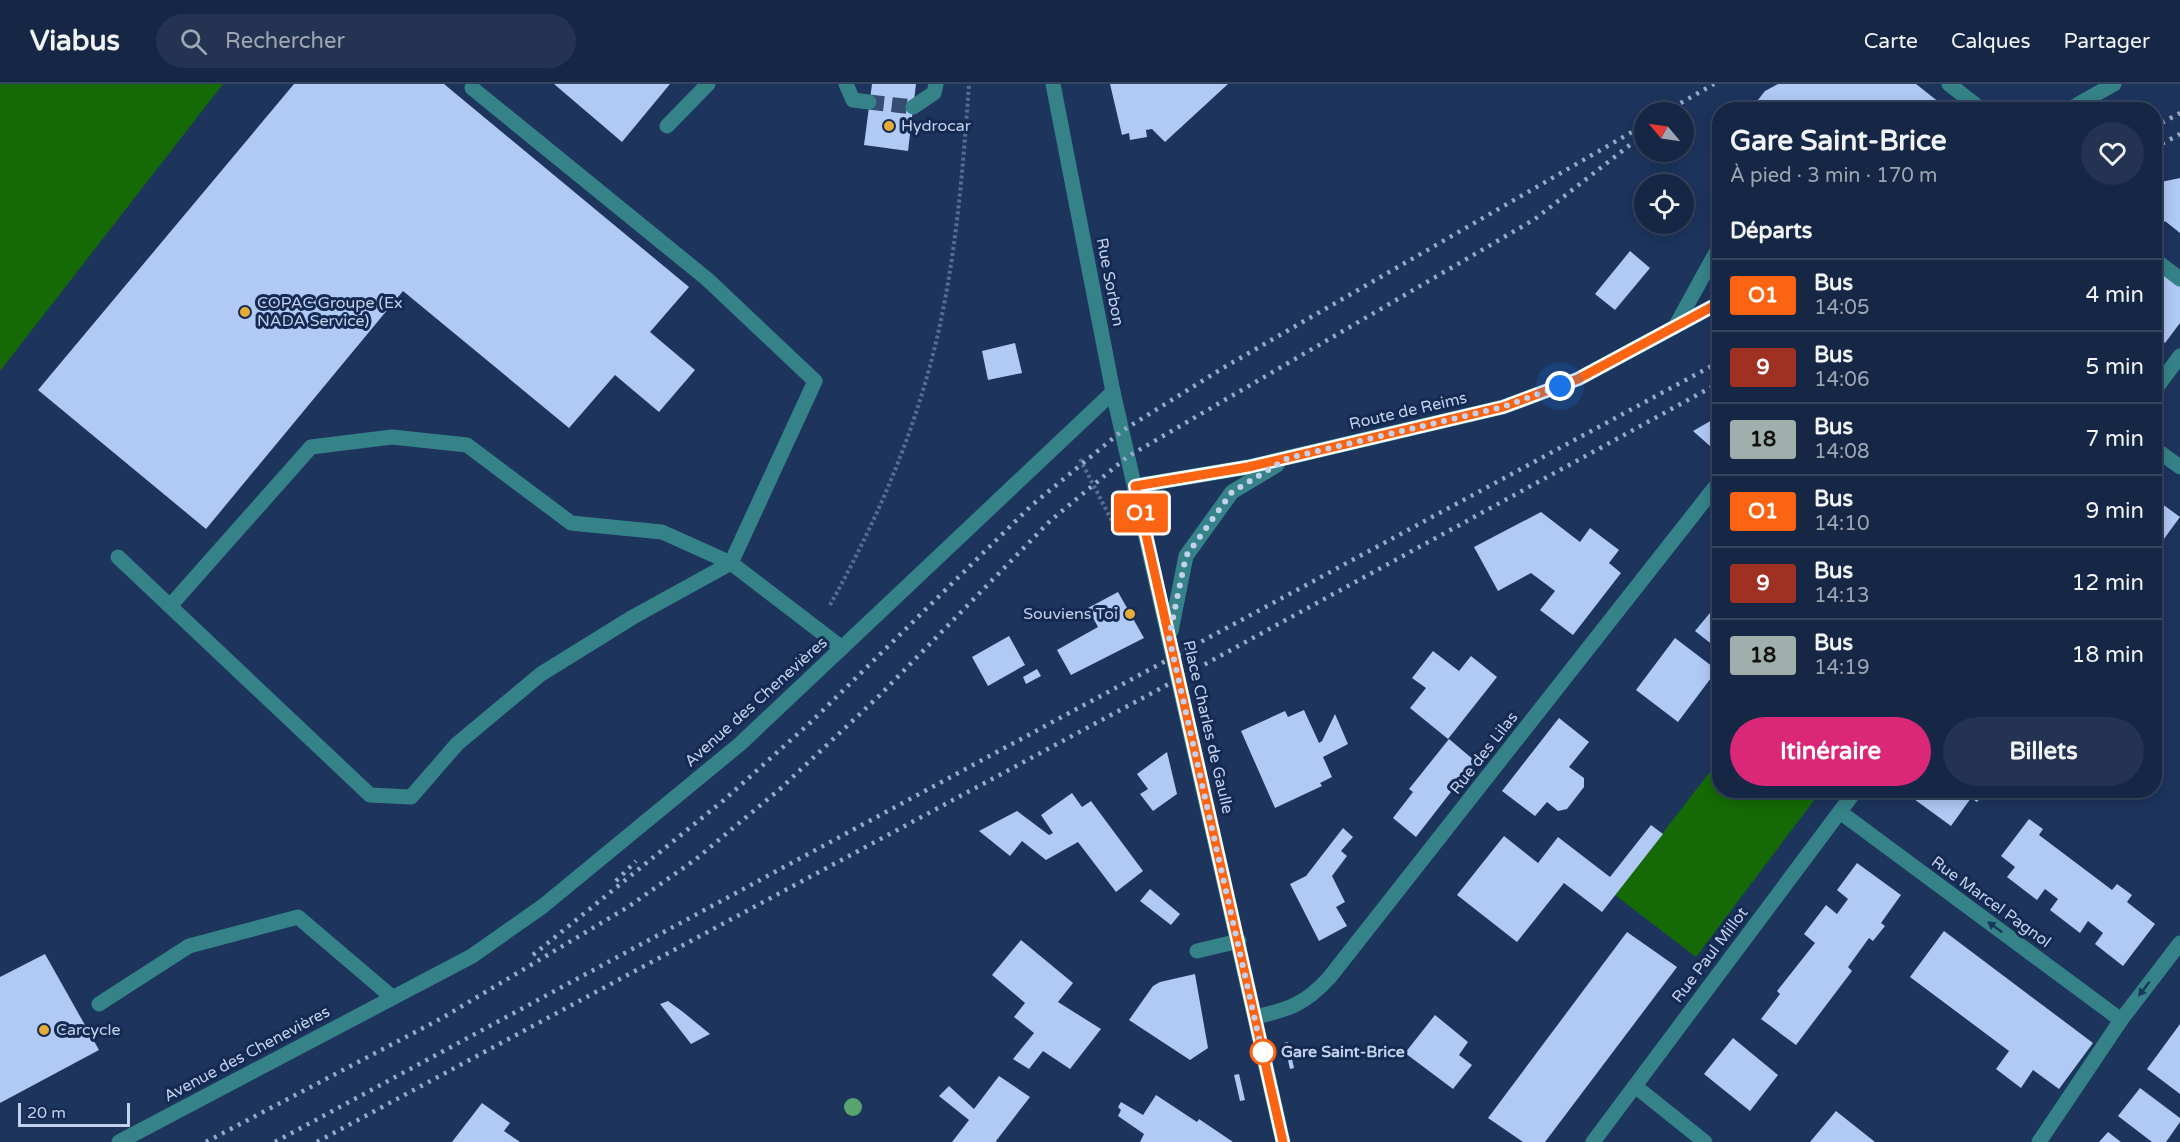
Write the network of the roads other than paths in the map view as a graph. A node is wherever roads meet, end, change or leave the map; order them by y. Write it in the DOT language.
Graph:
graph roads {
  1 [pos="708,84"];
  2 [pos="846,84"];
  3 [pos="936,84"];
  4 [pos="1053,84"];
  5 [pos="1949,84"];
  6 [pos="2114,84"];
  7 [pos="472,88"];
  8 [pos="870,102"];
  9 [pos="1972,102"];
  10 [pos="2082,102"];
  11 [pos="913,107"];
  12 [pos="667,126"];
  13 [pos="1712,260"];
  14 [pos="2162,265"];
  15 [pos="2180,279"];
  16 [pos="1712,307"];
  17 [pos="1675,327"];
  18 [pos="2180,356"];
  19 [pos="2162,380"];
  20 [pos="1113,392"];
  21 [pos="2162,454"];
  22 [pos="1288,458"];
  23 [pos="2180,468"];
  24 [pos="1135,486"];
  25 [pos="1712,491"];
  26 [pos="118,557"];
  27 [pos="731,563"];
  28 [pos="170,606"];
  29 [pos="1169,637"];
  30 [pos="842,648"];
  31 [pos="1850,798"];
  32 [pos="1840,812"];
  33 [pos="1239,941"];
  34 [pos="2180,943"];
  35 [pos="1197,951"];
  36 [pos="392,998"];
  37 [pos="99,1004"];
  38 [pos="1256,1017"];
  39 [pos="2121,1020"];
  40 [pos="1635,1086"];
  41 [pos="119,1142"];
  42 [pos="1283,1142"];
  43 [pos="1593,1142"];
  44 [pos="1705,1142"];
  45 [pos="2039,1142"];
  1 -- 12 [label="street"];
  2 -- 8 [label="street"];
  3 -- 11 [label="street"];
  4 -- 20 [label="street, Rue Sorbon"];
  5 -- 9 [label="street"];
  6 -- 10 [label="street"];
  7 -- 27 [label="street"];
  13 -- 17 [label="street"];
  14 -- 15 [label="street"];
  16 -- 17 [label="street, Route de Reims"];
  17 -- 22 [label="street, Route de Reims"];
  18 -- 19 [label="street"];
  20 -- 24 [label="street, Rue Sorbon"];
  20 -- 30 [label="street, Avenue des Chenevières"];
  21 -- 23 [label="street"];
  22 -- 24 [label="street, Route de Reims"];
  22 -- 29 [label="street"];
  24 -- 29 [label="street, Place Charles de Gaulle"];
  25 -- 38 [label="street, Rue des Lilas"];
  26 -- 28 [label="street"];
  27 -- 28 [label="street"];
  27 -- 28 [label="street"];
  27 -- 30 [label="street"];
  29 -- 33 [label="street, Place Charles de Gaulle"];
  30 -- 36 [label="street, Avenue des Chenevières"];
  31 -- 32 [label="street, Rue Paul Millot"];
  39 -- 32 [label="street, Rue Marcel Pagnol, one-way"];
  32 -- 40 [label="street, Rue Paul Millot"];
  33 -- 35 [label="street"];
  33 -- 38 [label="street, Place Charles de Gaulle"];
  34 -- 39 [label="street, one-way"];
  36 -- 37 [label="street"];
  36 -- 41 [label="street, Avenue des Chenevières"];
  38 -- 42 [label="street, Place Charles de Gaulle"];
  39 -- 45 [label="street"];
  40 -- 43 [label="street, Rue Paul Millot"];
  40 -- 44 [label="street"];
}
